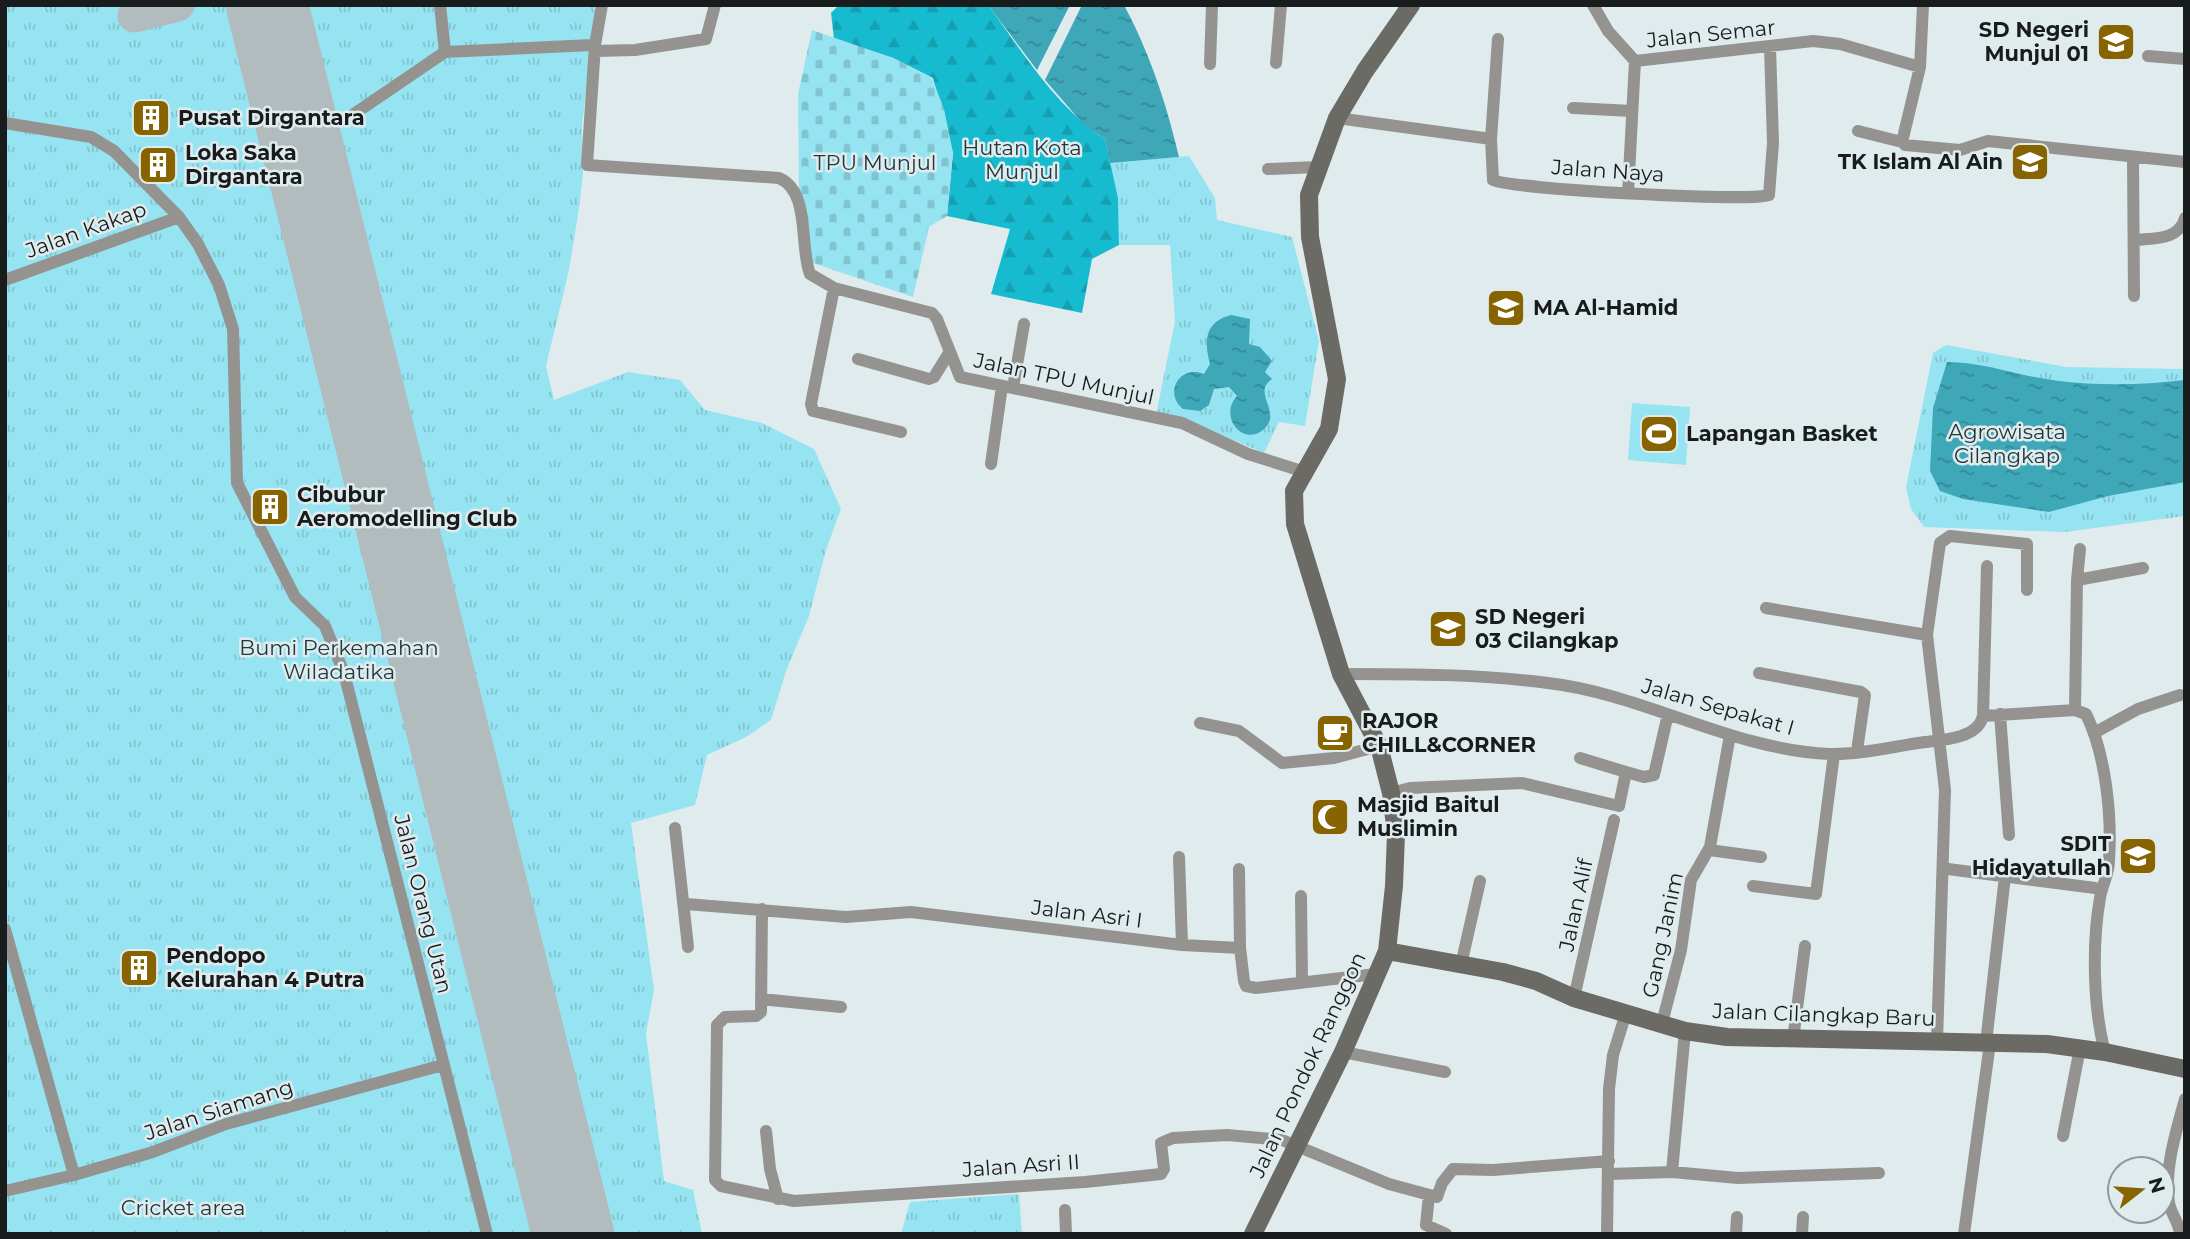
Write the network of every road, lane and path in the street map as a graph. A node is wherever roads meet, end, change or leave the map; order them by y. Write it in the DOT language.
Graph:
graph roads {
  1 [pos="440,5"];
  2 [pos="602,5"];
  3 [pos="715,5"];
  4 [pos="1212,5"];
  5 [pos="1281,5"];
  6 [pos="1411,5"];
  7 [pos="1593,5"];
  8 [pos="1923,5"];
  9 [pos="1498,39"];
  10 [pos="1770,47"];
  11 [pos="593,48"];
  12 [pos="445,52"];
  13 [pos="2148,56"];
  14 [pos="2185,59"];
  15 [pos="1635,61"];
  16 [pos="1276,63"];
  17 [pos="1210,64"];
  18 [pos="1920,67"];
  19 [pos="1573,108"];
  20 [pos="1632,111"];
  21 [pos="354,114"];
  22 [pos="1337,118"];
  23 [pos="5,123"];
  24 [pos="1858,131"];
  25 [pos="1491,139"];
  26 [pos="1902,142"];
  27 [pos="2133,159"];
  28 [pos="2185,162"];
  29 [pos="1318,167"];
  30 [pos="1268,169"];
  31 [pos="1628,193"];
  32 [pos="179,217"];
  33 [pos="2185,218"];
  34 [pos="2136,240"];
  35 [pos="5,280"];
  36 [pos="834,288"];
  37 [pos="2134,296"];
  38 [pos="1024,324"];
  39 [pos="950,353"];
  40 [pos="858,359"];
  41 [pos="1008,387"];
  42 [pos="901,432"];
  43 [pos="991,464"];
  44 [pos="1305,472"];
  45 [pos="2080,548"];
  46 [pos="1987,566"];
  47 [pos="2143,568"];
  48 [pos="2077,580"];
  49 [pos="2027,590"];
  50 [pos="1766,608"];
  51 [pos="1927,635"];
  52 [pos="1759,673"];
  53 [pos="1341,674"];
  54 [pos="2180,695"];
  55 [pos="2075,710"];
  56 [pos="1668,714"];
  57 [pos="2000,714"];
  58 [pos="1983,716"];
  59 [pos="1200,723"];
  60 [pos="2094,733"];
  61 [pos="1730,735"];
  62 [pos="1939,740"];
  63 [pos="1379,746"];
  64 [pos="1857,751"];
  65 [pos="1834,754"];
  66 [pos="1580,758"];
  67 [pos="1626,772"];
  68 [pos="1391,793"];
  69 [pos="1614,820"];
  70 [pos="675,828"];
  71 [pos="2009,835"];
  72 [pos="1709,850"];
  73 [pos="1179,857"];
  74 [pos="1761,857"];
  75 [pos="1239,869"];
  76 [pos="1948,869"];
  77 [pos="2005,876"];
  78 [pos="1480,881"];
  79 [pos="1753,886"];
  80 [pos="2095,888"];
  81 [pos="1301,896"];
  82 [pos="685,904"];
  83 [pos="762,909"];
  84 [pos="5,929"];
  85 [pos="1182,945"];
  86 [pos="1805,946"];
  87 [pos="688,947"];
  88 [pos="1240,948"];
  89 [pos="1387,951"];
  90 [pos="1461,964"];
  91 [pos="1376,974"];
  92 [pos="1302,981"];
  93 [pos="1574,998"];
  94 [pos="761,999"];
  95 [pos="841,1007"];
  96 [pos="1626,1013"];
  97 [pos="1662,1023"];
  98 [pos="1685,1031"];
  99 [pos="1793,1040"];
  100 [pos="1937,1042"];
  101 [pos="1988,1043"];
  102 [pos="2080,1048"];
  103 [pos="1343,1052"];
  104 [pos="2105,1052"];
  105 [pos="443,1065"];
  106 [pos="2185,1069"];
  107 [pos="1445,1072"];
  108 [pos="2185,1099"];
  109 [pos="766,1131"];
  110 [pos="2063,1136"];
  111 [pos="1297,1145"];
  112 [pos="1609,1168"];
  113 [pos="1672,1172"];
  114 [pos="1879,1173"];
  115 [pos="74,1175"];
  116 [pos="5,1191"];
  117 [pos="1429,1195"];
  118 [pos="778,1199"];
  119 [pos="1065,1210"];
  120 [pos="1737,1217"];
  121 [pos="1803,1217"];
  122 [pos="487,1234"];
  123 [pos="1066,1234"];
  124 [pos="1252,1234"];
  125 [pos="1446,1234"];
  126 [pos="1607,1234"];
  127 [pos="1736,1234"];
  128 [pos="1802,1234"];
  129 [pos="1964,1234"];
  130 [pos="2180,1234"];
  1 -- 12 [label="street"];
  2 -- 11 [label="street, Jalan TPU Munjul"];
  3 -- 11 [label="street"];
  4 -- 17 [label="street"];
  5 -- 16 [label="street"];
  6 -- 22 [label="street, Jalan Pondok Ranggon"];
  7 -- 15 [label="street"];
  8 -- 18 [label="street"];
  9 -- 25 [label="street"];
  10 -- 15 [label="street, Jalan Semar"];
  10 -- 18 [label="street, Jalan Semar"];
  10 -- 31 [label="street, Jalan Naya"];
  11 -- 12 [label="street"];
  11 -- 36 [label="street, Jalan TPU Munjul"];
  12 -- 21 [label="street"];
  13 -- 14 [label="street"];
  15 -- 20 [label="street, Jalan Semar"];
  18 -- 26 [label="street"];
  19 -- 20 [label="street"];
  20 -- 31 [label="street, Jalan Semar"];
  22 -- 25 [label="street"];
  22 -- 29 [label="street, Jalan Pondok Ranggon"];
  23 -- 32 [label="street, Jalan Orang Utan"];
  24 -- 26 [label="street"];
  25 -- 31 [label="street, Jalan Naya"];
  26 -- 27 [label="street"];
  27 -- 28 [label="street"];
  27 -- 34 [label="street"];
  29 -- 30 [label="street"];
  29 -- 44 [label="street, Jalan Pondok Ranggon"];
  32 -- 35 [label="street, Jalan Kakap"];
  32 -- 105 [label="street, Jalan Orang Utan"];
  33 -- 34 [label="street"];
  34 -- 37 [label="street"];
  36 -- 39 [label="street, Jalan TPU Munjul"];
  36 -- 42 [label="street"];
  38 -- 41 [label="street"];
  39 -- 40 [label="street"];
  39 -- 41 [label="street, Jalan TPU Munjul"];
  41 -- 43 [label="street"];
  41 -- 44 [label="street, Jalan TPU Munjul"];
  44 -- 53 [label="street, Jalan Pondok Ranggon"];
  45 -- 48 [label="street"];
  46 -- 58 [label="street"];
  47 -- 48 [label="street"];
  48 -- 55 [label="street"];
  49 -- 51 [label="street"];
  50 -- 51 [label="street"];
  51 -- 62 [label="street"];
  52 -- 64 [label="street"];
  53 -- 56 [label="street, Jalan Sepakat I"];
  53 -- 63 [label="street, Jalan Pondok Ranggon"];
  54 -- 60 [label="street"];
  55 -- 57 [label="street"];
  55 -- 60 [label="street"];
  56 -- 61 [label="street, Jalan Sepakat I"];
  56 -- 67 [label="street"];
  57 -- 58 [label="street"];
  57 -- 71 [label="street"];
  58 -- 62 [label="street, Jalan Sepakat I"];
  59 -- 63 [label="street"];
  60 -- 104 [label="street"];
  61 -- 65 [label="street, Jalan Sepakat I"];
  61 -- 72 [label="street, Gang Janim"];
  62 -- 64 [label="street, Jalan Sepakat I"];
  62 -- 100 [label="street"];
  63 -- 68 [label="street, Jalan Pondok Ranggon"];
  64 -- 65 [label="street, Jalan Sepakat I"];
  65 -- 79 [label="street"];
  66 -- 67 [label="street"];
  67 -- 68 [label="street"];
  68 -- 89 [label="street, Jalan Pondok Ranggon"];
  69 -- 93 [label="street, Jalan Alif"];
  70 -- 82 [label="street"];
  72 -- 74 [label="street"];
  72 -- 97 [label="street, Gang Janim"];
  73 -- 85 [label="street"];
  75 -- 88 [label="street"];
  76 -- 77 [label="street"];
  77 -- 80 [label="street"];
  77 -- 101 [label="street"];
  78 -- 90 [label="street"];
  81 -- 92 [label="street"];
  82 -- 83 [label="street, Jalan Asri I"];
  82 -- 87 [label="street"];
  83 -- 85 [label="street, Jalan Asri I"];
  83 -- 94 [label="street"];
  84 -- 115 [label="street"];
  85 -- 88 [label="street, Jalan Asri I"];
  86 -- 99 [label="street"];
  88 -- 92 [label="street"];
  89 -- 90 [label="street, Jalan Cilangkap Baru"];
  89 -- 91 [label="street, Jalan Pondok Ranggon"];
  90 -- 93 [label="street, Jalan Cilangkap Baru"];
  91 -- 92 [label="street"];
  91 -- 103 [label="street, Jalan Pondok Ranggon"];
  93 -- 96 [label="street, Jalan Cilangkap Baru"];
  94 -- 95 [label="street"];
  94 -- 118 [label="street, Jalan Asri II"];
  96 -- 97 [label="street, Jalan Cilangkap Baru"];
  96 -- 112 [label="street"];
  97 -- 98 [label="street, Jalan Cilangkap Baru"];
  98 -- 99 [label="street, Jalan Cilangkap Baru"];
  98 -- 113 [label="street"];
  99 -- 100 [label="street, Jalan Cilangkap Baru"];
  100 -- 101 [label="street, Jalan Cilangkap Baru"];
  101 -- 102 [label="street, Jalan Cilangkap Baru"];
  101 -- 129 [label="street"];
  102 -- 104 [label="street, Jalan Cilangkap Baru"];
  102 -- 110 [label="street"];
  103 -- 107 [label="street"];
  103 -- 111 [label="street, Jalan Pondok Ranggon"];
  104 -- 106 [label="street, Jalan Cilangkap Baru"];
  105 -- 115 [label="street, Jalan Siamang"];
  105 -- 122 [label="street, Jalan Orang Utan"];
  108 -- 130 [label="street"];
  109 -- 118 [label="street"];
  111 -- 117 [label="street"];
  111 -- 118 [label="street, Jalan Asri II"];
  111 -- 124 [label="street, Jalan Pondok Ranggon"];
  112 -- 113 [label="street"];
  112 -- 117 [label="street"];
  112 -- 126 [label="street"];
  113 -- 114 [label="street"];
  115 -- 116 [label="street, Jalan Siamang"];
  117 -- 125 [label="street"];
  119 -- 123 [label="street"];
  120 -- 127 [label="street"];
  121 -- 128 [label="street"];
}
